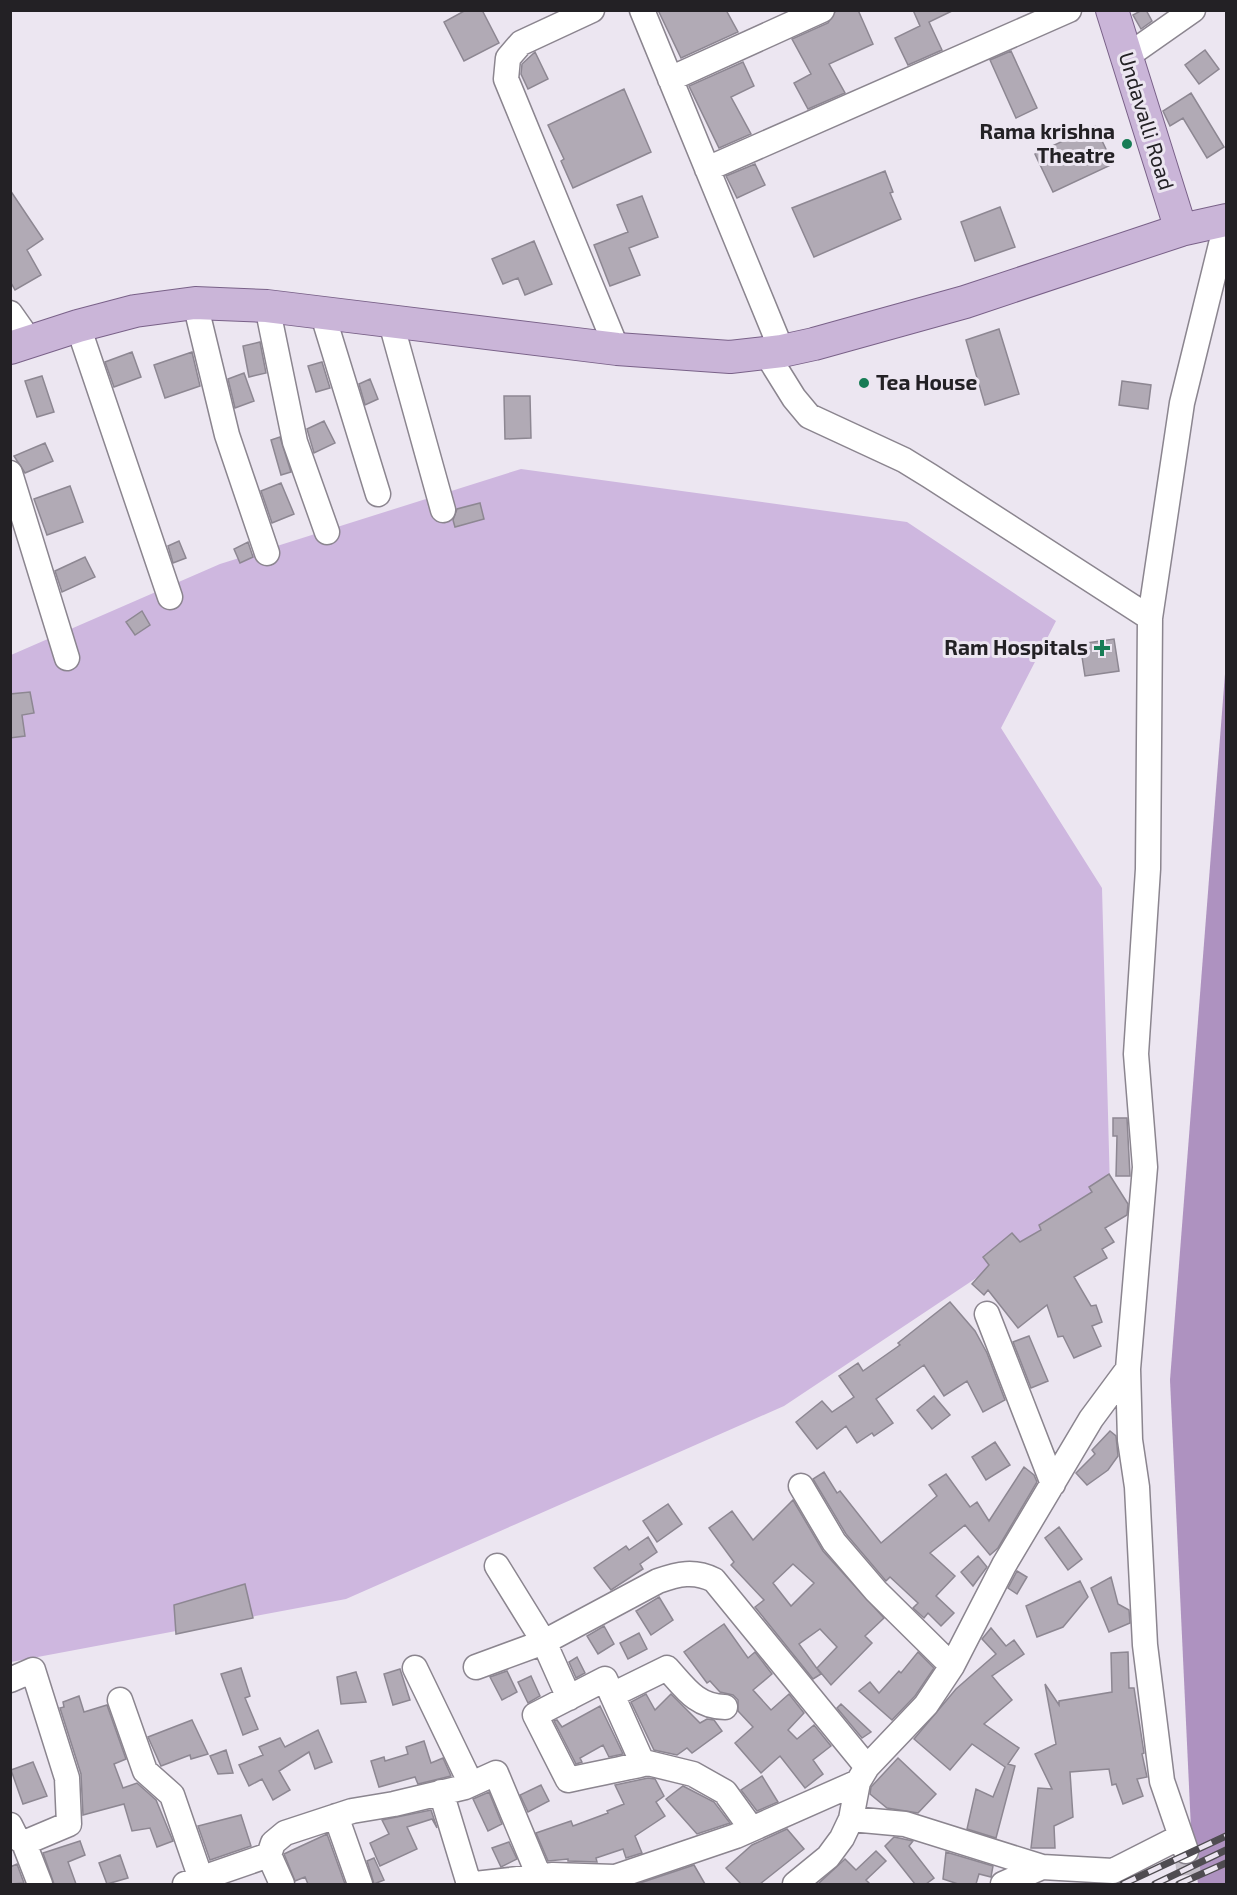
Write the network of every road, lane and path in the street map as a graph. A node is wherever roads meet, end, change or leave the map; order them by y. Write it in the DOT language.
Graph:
graph roads {
  1 [pos="592,10"];
  2 [pos="642,10"];
  3 [pos="822,10"];
  4 [pos="1069,10"];
  5 [pos="1112,10"];
  6 [pos="1193,10"];
  7 [pos="1126,57"];
  8 [pos="670,79"];
  9 [pos="707,170"];
  10 [pos="1227,222"];
  11 [pos="1181,230"];
  12 [pos="195,303"];
  13 [pos="267,306"];
  14 [pos="322,312"];
  15 [pos="10,313"];
  16 [pos="390,319"];
  17 [pos="78,326"];
  18 [pos="20,344"];
  19 [pos="617,349"];
  20 [pos="774,352"];
  21 [pos="10,474"];
  22 [pos="378,494"];
  23 [pos="443,510"];
  24 [pos="327,532"];
  25 [pos="267,553"];
  26 [pos="170,597"];
  27 [pos="1150,618"];
  28 [pos="66,658"];
  29 [pos="987,1314"];
  30 [pos="1128,1369"];
  31 [pos="1053,1484"];
  32 [pos="801,1486"];
  33 [pos="497,1566"];
  34 [pos="544,1642"];
  35 [pos="952,1666"];
  36 [pos="476,1667"];
  37 [pos="415,1668"];
  38 [pos="10,1680"];
  39 [pos="612,1695"];
  40 [pos="569,1698"];
  41 [pos="120,1700"];
  42 [pos="725,1707"];
  43 [pos="642,1764"];
  44 [pos="863,1774"];
  45 [pos="471,1784"];
  46 [pos="441,1792"];
  47 [pos="336,1816"];
  48 [pos="851,1819"];
  49 [pos="751,1828"];
  50 [pos="17,1834"];
  51 [pos="269,1855"];
  52 [pos="1042,1867"];
  53 [pos="550,1879"];
  54 [pos="193,1882"];
  55 [pos="40,1884"];
  56 [pos="282,1884"];
  57 [pos="360,1884"];
  58 [pos="469,1884"];
  59 [pos="475,1884"];
  60 [pos="795,1884"];
  61 [pos="1003,1884"];
  1 -- 19 [label="street"];
  2 -- 8 [label="street"];
  3 -- 8 [label="street"];
  4 -- 9 [label="street"];
  5 -- 7 [label="main road, Undavalli Road"];
  6 -- 7 [label="street"];
  7 -- 11 [label="main road, Undavalli Road"];
  8 -- 9 [label="street"];
  9 -- 20 [label="street"];
  10 -- 11 [label="main road"];
  10 -- 27 [label="street"];
  11 -- 20 [label="main road"];
  12 -- 13 [label="main road"];
  12 -- 17 [label="main road"];
  12 -- 25 [label="street"];
  13 -- 14 [label="main road"];
  13 -- 24 [label="street"];
  14 -- 16 [label="main road"];
  14 -- 22 [label="street"];
  15 -- 18 [label="street"];
  16 -- 19 [label="main road"];
  16 -- 23 [label="street"];
  17 -- 18 [label="main road"];
  17 -- 26 [label="street"];
  19 -- 20 [label="main road"];
  20 -- 27 [label="street"];
  21 -- 28 [label="street"];
  27 -- 30 [label="street"];
  29 -- 31 [label="street"];
  30 -- 31 [label="street"];
  30 -- 52 [label="street"];
  31 -- 35 [label="street"];
  32 -- 35 [label="street"];
  33 -- 34 [label="street"];
  34 -- 36 [label="street"];
  34 -- 40 [label="street"];
  34 -- 44 [label="street"];
  35 -- 44 [label="street"];
  37 -- 45 [label="street"];
  38 -- 50 [label="street"];
  39 -- 40 [label="street"];
  39 -- 42 [label="street"];
  39 -- 43 [label="street"];
  40 -- 43 [label="street"];
  41 -- 54 [label="street"];
  43 -- 49 [label="street"];
  44 -- 48 [label="street"];
  44 -- 49 [label="street"];
  45 -- 46 [label="street"];
  45 -- 53 [label="street"];
  46 -- 47 [label="street"];
  46 -- 58 [label="street"];
  47 -- 51 [label="street"];
  47 -- 57 [label="street"];
  48 -- 52 [label="street"];
  48 -- 60 [label="street"];
  49 -- 53 [label="street"];
  50 -- 55 [label="street"];
  51 -- 54 [label="street"];
  51 -- 56 [label="street"];
  52 -- 61 [label="street"];
  53 -- 59 [label="street"];
}
